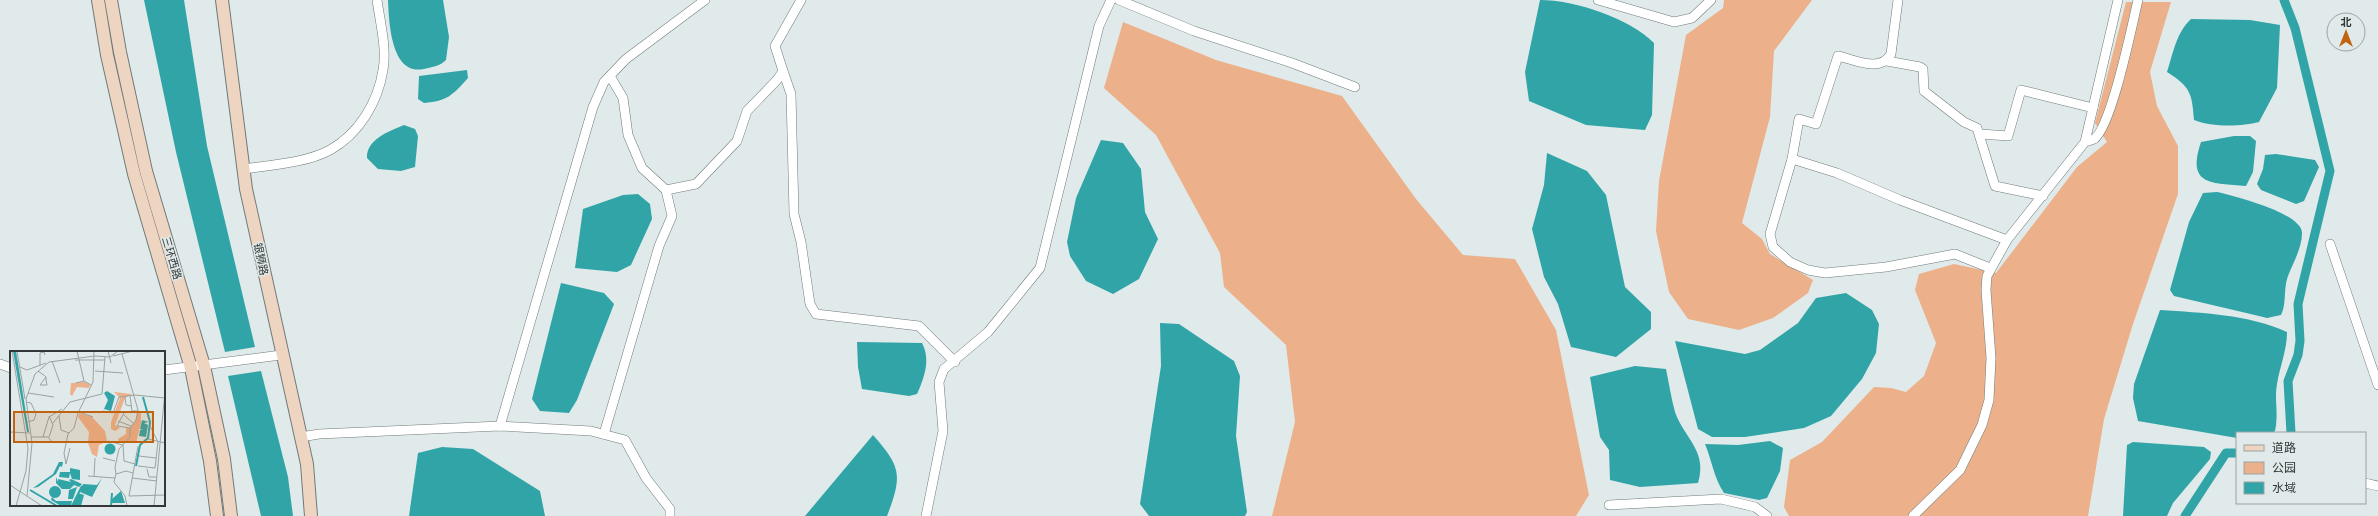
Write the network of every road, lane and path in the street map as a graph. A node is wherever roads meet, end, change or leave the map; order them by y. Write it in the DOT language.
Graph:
graph roads {
  1 [pos="98,0"];
  2 [pos="111,0"];
  3 [pos="222,0"];
  4 [pos="377,0"];
  5 [pos="705,0"];
  6 [pos="801,0"];
  7 [pos="1111,0"];
  8 [pos="1119,0"];
  9 [pos="1598,0"];
  10 [pos="1711,0"];
  11 [pos="1898,0"];
  12 [pos="2118,0"];
  13 [pos="2138,0"];
  14 [pos="1887,61"];
  15 [pos="783,71"];
  16 [pos="610,76"];
  17 [pos="1355,87"];
  18 [pos="2093,108"];
  19 [pos="1981,134"];
  20 [pos="2085,142"];
  21 [pos="1792,159"];
  22 [pos="244,169"];
  23 [pos="666,190"];
  24 [pos="2043,196"];
  25 [pos="2007,240"];
  26 [pos="2330,244"];
  27 [pos="1990,268"];
  28 [pos="281,355"];
  29 [pos="955,362"];
  30 [pos="0,364"];
  31 [pos="204,366"];
  32 [pos="10,368"];
  33 [pos="191,368"];
  34 [pos="165,370"];
  35 [pos="2378,385"];
  36 [pos="500,426"];
  37 [pos="604,434"];
  38 [pos="301,436"];
  39 [pos="2366,483"];
  40 [pos="2378,486"];
  41 [pos="1609,505"];
  42 [pos="217,516"];
  43 [pos="231,516"];
  44 [pos="311,516"];
  45 [pos="670,516"];
  46 [pos="926,516"];
  47 [pos="1767,516"];
  48 [pos="1913,516"];
  1 -- 33 [label="main road, 三环西路"];
  2 -- 31 [label="main road, 三环西路"];
  3 -- 22 [label="main road, 银狮路"];
  4 -- 22 [label="street"];
  5 -- 16 [label="street"];
  6 -- 15 [label="street"];
  7 -- 29 [label="street"];
  8 -- 17 [label="street"];
  9 -- 10 [label="street"];
  11 -- 14 [label="street"];
  12 -- 18 [label="street"];
  13 -- 20 [label="street"];
  14 -- 19 [label="street"];
  14 -- 21 [label="street"];
  15 -- 23 [label="street"];
  15 -- 29 [label="street"];
  16 -- 23 [label="street"];
  16 -- 36 [label="street"];
  18 -- 19 [label="street"];
  18 -- 20 [label="street"];
  19 -- 24 [label="street"];
  20 -- 24 [label="street"];
  21 -- 25 [label="street"];
  21 -- 27 [label="street"];
  22 -- 28 [label="main road, 银狮路"];
  23 -- 37 [label="street"];
  24 -- 25 [label="street"];
  25 -- 27 [label="street"];
  26 -- 35 [label="street"];
  27 -- 48 [label="street"];
  28 -- 31 [label="street"];
  28 -- 38 [label="main road, 银狮路"];
  29 -- 46 [label="street"];
  30 -- 32 [label="street"];
  31 -- 33 [label="street"];
  31 -- 43 [label="main road, 三环西路"];
  33 -- 34 [label="street"];
  33 -- 42 [label="main road, 三环西路"];
  36 -- 37 [label="street"];
  36 -- 38 [label="street"];
  37 -- 45 [label="street"];
  38 -- 44 [label="main road, 银狮路"];
  39 -- 40 [label="street"];
  41 -- 47 [label="street"];
}
